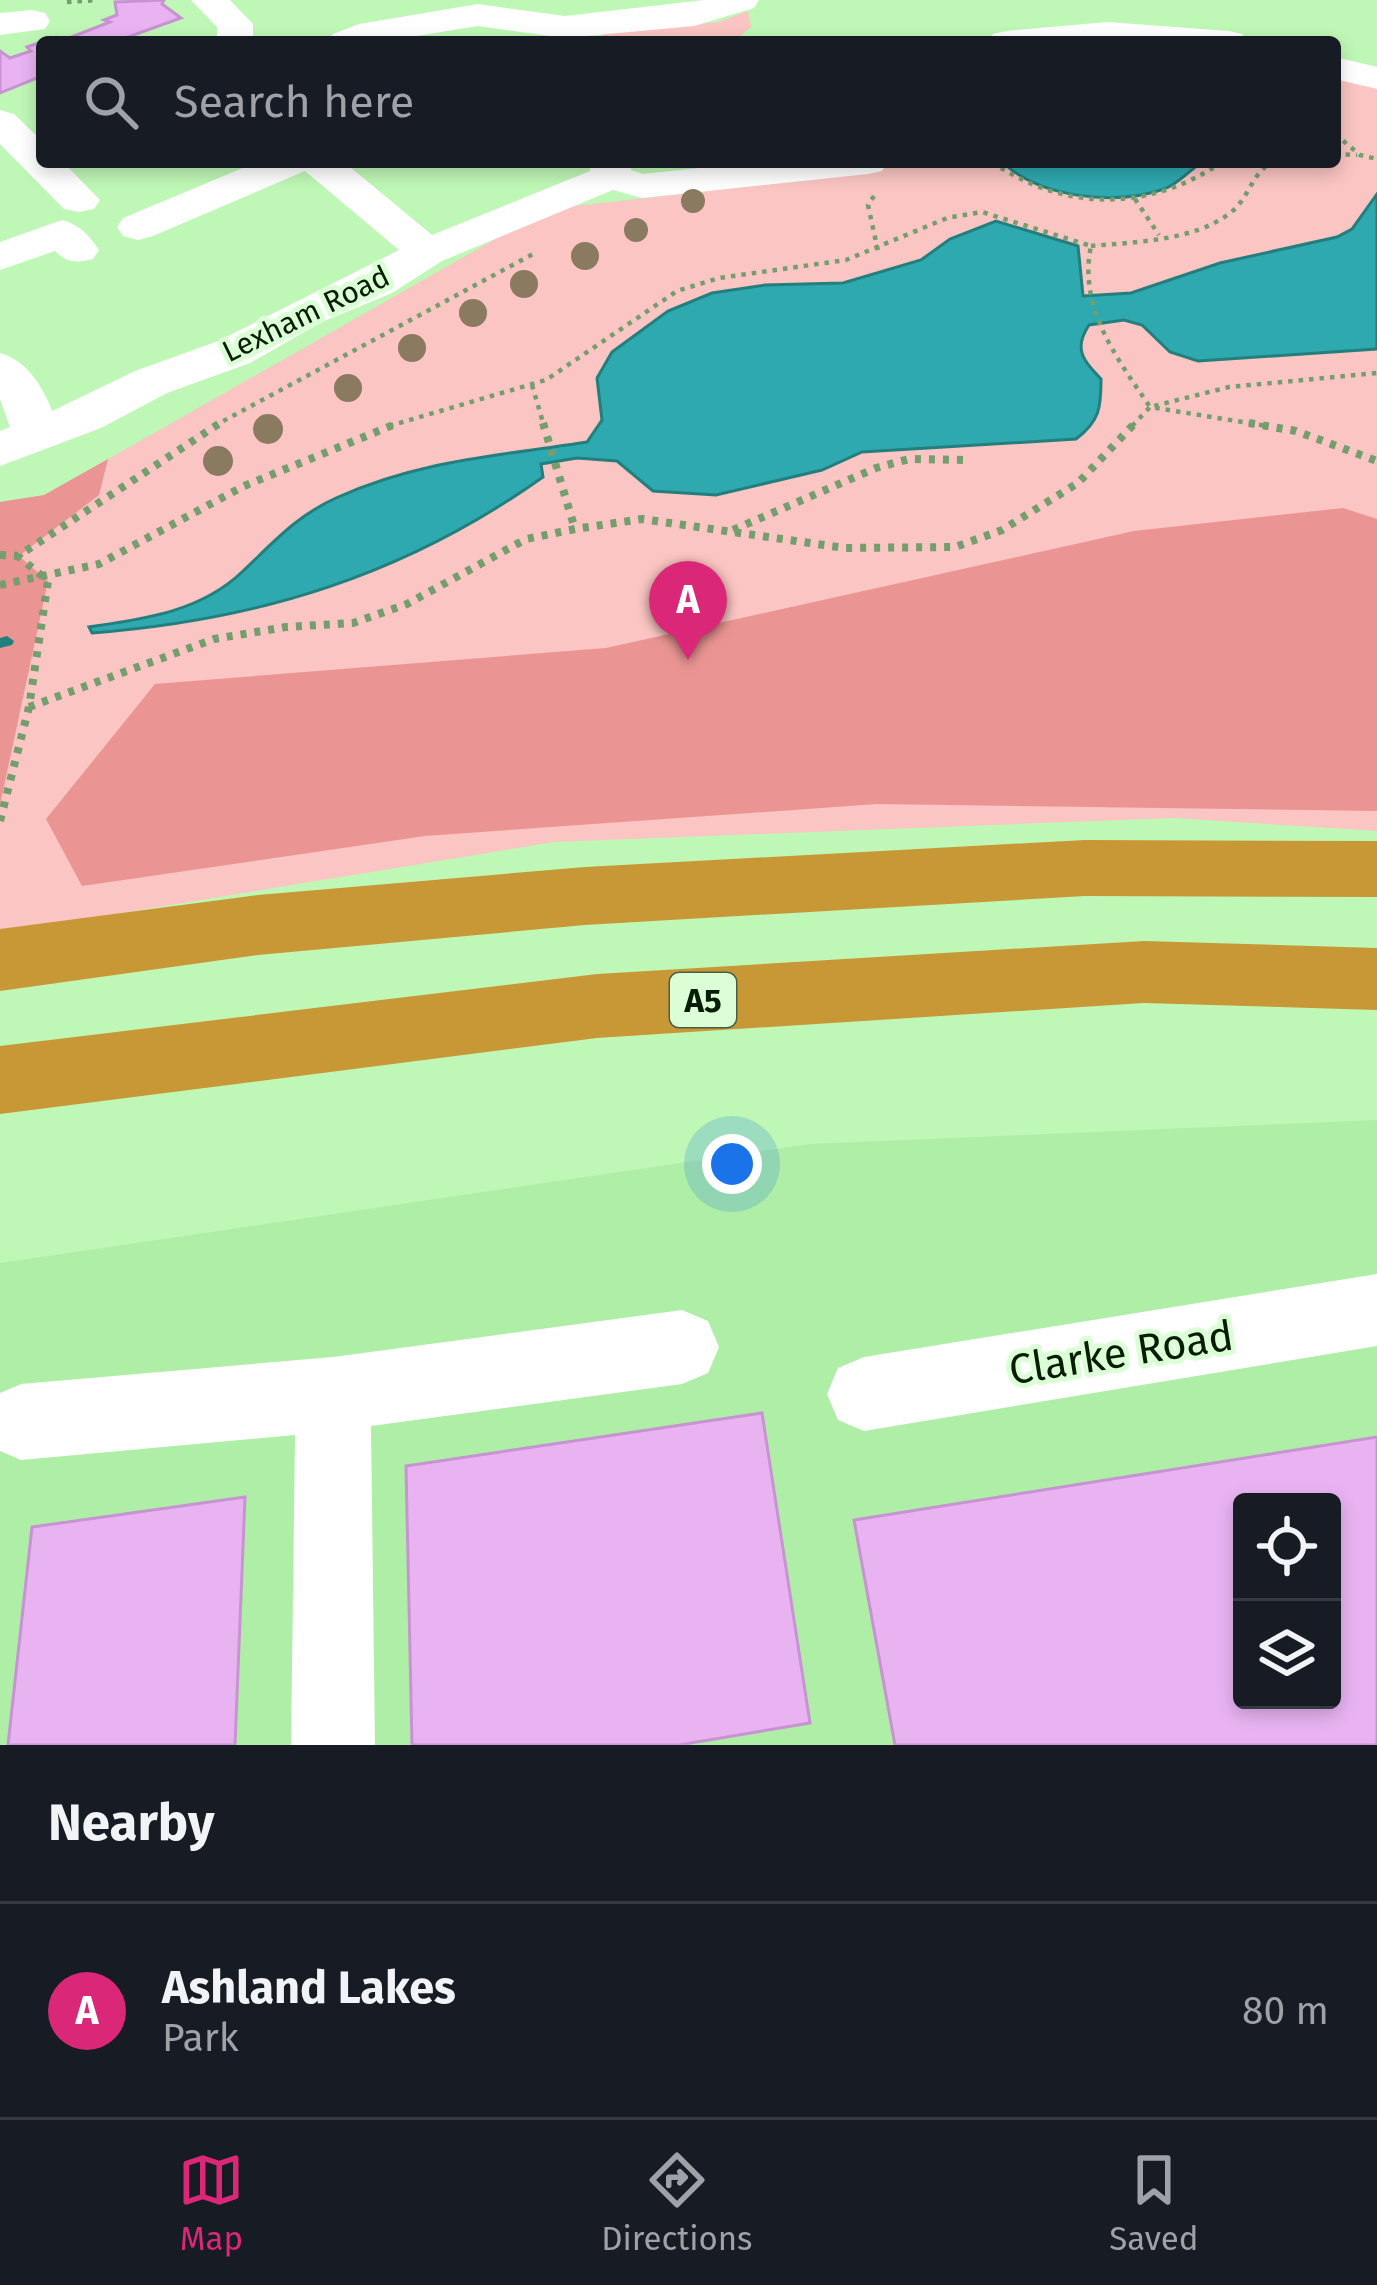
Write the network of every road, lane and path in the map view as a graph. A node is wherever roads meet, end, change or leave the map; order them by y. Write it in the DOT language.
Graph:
graph roads {
  1 [pos="98,0"];
  2 [pos="743,0"];
  3 [pos="1000,0"];
  4 [pos="65,3"];
  5 [pos="480,8"];
  6 [pos="403,12"];
  7 [pos="566,34"];
  8 [pos="764,34"];
  9 [pos="357,36"];
  10 [pos="1014,36"];
  11 [pos="1069,36"];
  12 [pos="1148,36"];
  13 [pos="1341,69"];
  14 [pos="1377,78"];
  15 [pos="36,108"];
  16 [pos="0,122"];
  17 [pos="1341,139"];
  18 [pos="1341,154"];
  19 [pos="1360,155"];
  20 [pos="36,157"];
  21 [pos="1377,159"];
  22 [pos="47,168"];
  23 [pos="277,168"];
  24 [pos="327,168"];
  25 [pos="1002,168"];
  26 [pos="1213,168"];
  27 [pos="1263,168"];
  28 [pos="611,170"];
  29 [pos="875,172"];
  30 [pos="1136,199"];
  31 [pos="80,200"];
  32 [pos="137,226"];
  33 [pos="1159,236"];
  34 [pos="550,245"];
  35 [pos="1091,246"];
  36 [pos="78,250"];
  37 [pos="878,251"];
  38 [pos="427,252"];
  39 [pos="0,257"];
  40 [pos="0,368"];
  41 [pos="1377,373"];
  42 [pos="532,386"];
  43 [pos="1150,406"];
  44 [pos="18,441"];
  45 [pos="964,460"];
  46 [pos="1377,461"];
  47 [pos="575,529"];
  48 [pos="729,532"];
  49 [pos="0,555"];
  50 [pos="18,556"];
  51 [pos="48,581"];
  52 [pos="0,586"];
  53 [pos="29,707"];
  54 [pos="0,821"];
  55 [pos="1377,869"];
  56 [pos="22,956"];
  57 [pos="1377,979"];
  58 [pos="16,1077"];
  59 [pos="1377,1310"];
  60 [pos="682,1347"];
  61 [pos="333,1394"];
  62 [pos="864,1394"];
  63 [pos="21,1422"];
  64 [pos="333,1745"];
  1 -- 4 [label="path"];
  2 -- 7 [label="street"];
  2 -- 8 [label="street"];
  3 -- 10 [label="street"];
  5 -- 6 [label="street"];
  5 -- 7 [label="street"];
  6 -- 9 [label="street"];
  11 -- 12 [label="street"];
  13 -- 14 [label="street"];
  15 -- 16 [label="street"];
  16 -- 20 [label="street"];
  17 -- 19 [label="path"];
  18 -- 19 [label="path"];
  19 -- 21 [label="path"];
  22 -- 31 [label="street"];
  23 -- 32 [label="street"];
  24 -- 38 [label="street"];
  25 -- 30 [label="path"];
  26 -- 30 [label="path"];
  27 -- 33 [label="path"];
  28 -- 29 [label="street"];
  28 -- 38 [label="street, Lexham Road"];
  29 -- 37 [label="path"];
  30 -- 33 [label="path"];
  33 -- 35 [label="path"];
  34 -- 50 [label="path"];
  35 -- 37 [label="path"];
  35 -- 43 [label="path"];
  36 -- 39 [label="street"];
  37 -- 42 [label="path"];
  38 -- 44 [label="street, Lexham Road"];
  40 -- 44 [label="street"];
  41 -- 43 [label="path"];
  42 -- 47 [label="path"];
  42 -- 51 [label="path"];
  43 -- 46 [label="path"];
  43 -- 48 [label="path"];
  45 -- 48 [label="path"];
  47 -- 48 [label="path"];
  47 -- 53 [label="path"];
  49 -- 50 [label="path"];
  50 -- 51 [label="path"];
  51 -- 52 [label="path"];
  51 -- 53 [label="path"];
  53 -- 54 [label="path"];
  55 -- 56 [label="highway"];
  57 -- 58 [label="highway, A5"];
  59 -- 62 [label="street, Clarke Road"];
  60 -- 61 [label="street"];
  61 -- 63 [label="street"];
  61 -- 64 [label="street"];
}
